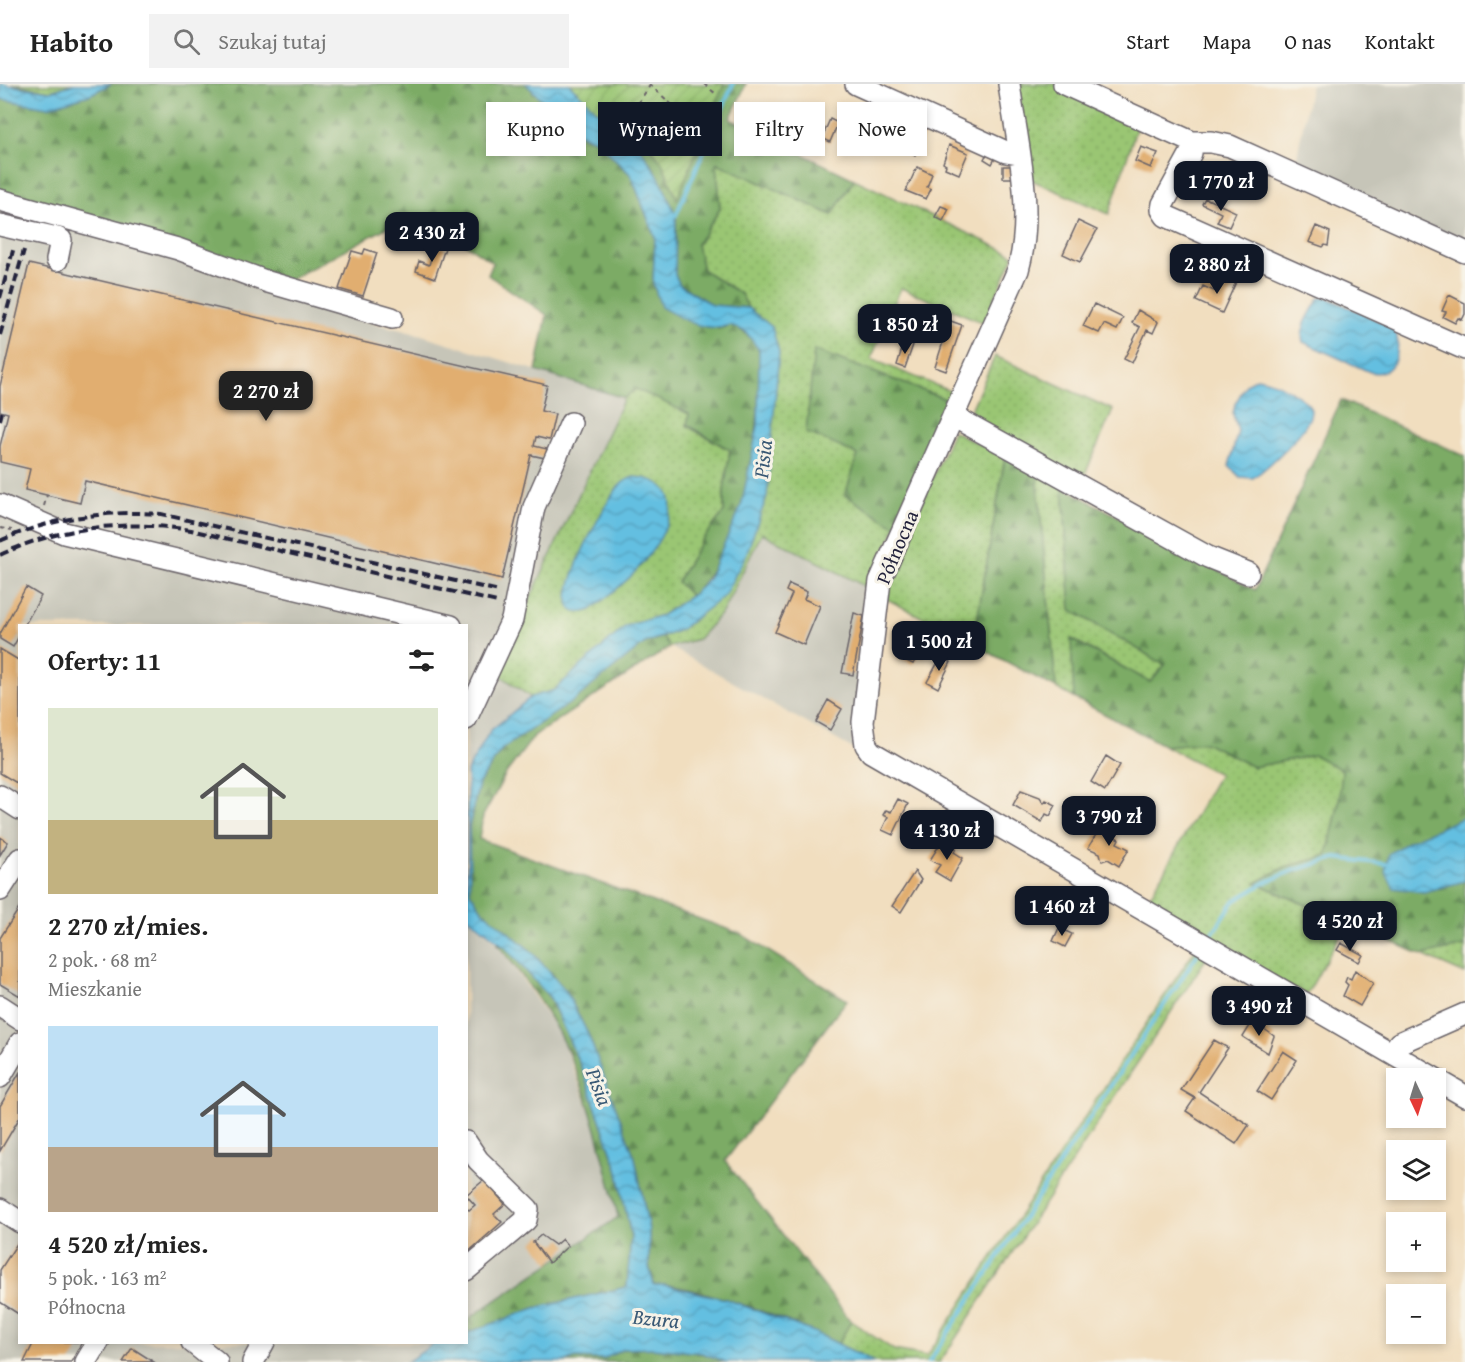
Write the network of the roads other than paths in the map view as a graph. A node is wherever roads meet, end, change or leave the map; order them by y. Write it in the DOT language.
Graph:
graph roads {
  1 [pos="856,84"];
  2 [pos="1009,84"];
  3 [pos="1065,84"];
  4 [pos="1192,142"];
  5 [pos="1018,154"];
  6 [pos="0,201"];
  7 [pos="0,225"];
  8 [pos="1465,252"];
  9 [pos="57,260"];
  10 [pos="392,318"];
  11 [pos="1465,349"];
  12 [pos="953,416"];
  13 [pos="571,423"];
  14 [pos="0,505"];
  15 [pos="1248,573"];
  16 [pos="419,622"];
  17 [pos="435,624"];
  18 [pos="468,715"];
  19 [pos="0,796"];
  20 [pos="18,808"];
  21 [pos="18,862"];
  22 [pos="0,890"];
  23 [pos="0,1006"];
  24 [pos="1465,1014"];
  25 [pos="18,1018"];
  26 [pos="18,1046"];
  27 [pos="1393,1053"];
  28 [pos="0,1077"];
  29 [pos="1465,1096"];
  30 [pos="468,1145"];
  31 [pos="0,1209"];
  32 [pos="18,1220"];
  33 [pos="468,1268"];
  34 [pos="97,1344"];
  35 [pos="194,1344"];
  36 [pos="263,1344"];
  37 [pos="86,1362"];
  38 [pos="217,1362"];
  39 [pos="254,1362"];
  1 -- 5 [label="street"];
  2 -- 5 [label="street, Północna"];
  3 -- 4 [label="street"];
  4 -- 8 [label="street"];
  4 -- 11 [label="street"];
  5 -- 12 [label="street, Północna"];
  6 -- 10 [label="street"];
  7 -- 9 [label="street"];
  12 -- 15 [label="street"];
  12 -- 27 [label="street, Północna"];
  13 -- 18 [label="street"];
  14 -- 16 [label="street"];
  16 -- 17 [label="street"];
  19 -- 20 [label="street"];
  21 -- 22 [label="street"];
  23 -- 25 [label="street"];
  24 -- 27 [label="street"];
  26 -- 28 [label="street"];
  27 -- 29 [label="street, Północna"];
  30 -- 33 [label="street"];
  31 -- 32 [label="street"];
  34 -- 37 [label="street"];
  35 -- 38 [label="street"];
  36 -- 39 [label="street"];
}
